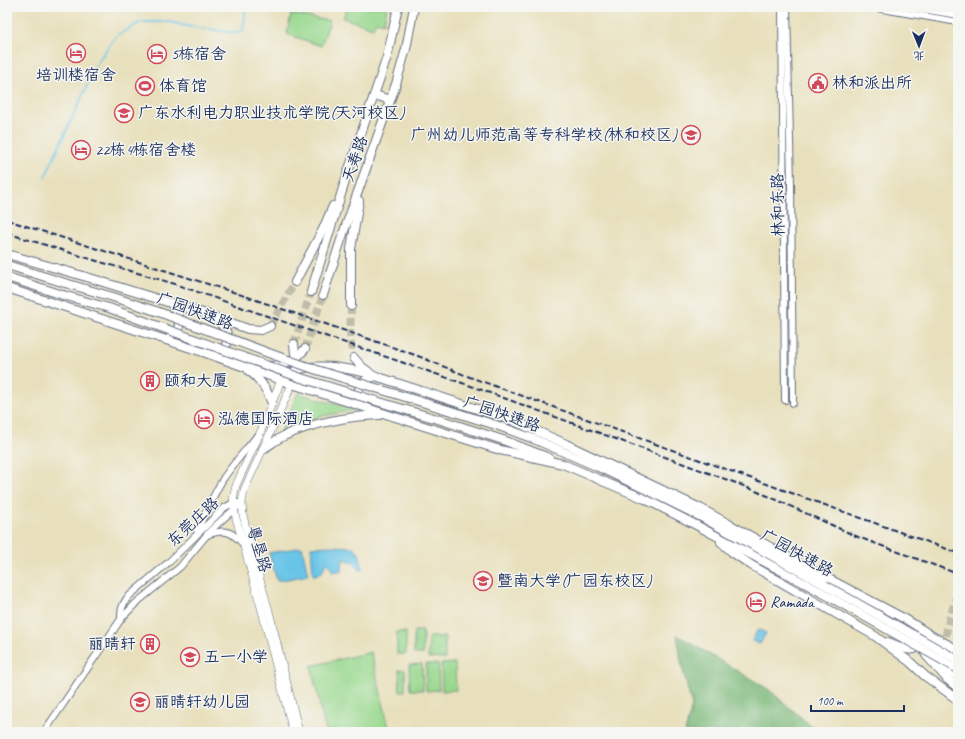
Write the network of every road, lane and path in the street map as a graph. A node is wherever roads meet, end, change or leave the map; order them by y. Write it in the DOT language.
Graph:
graph roads {
  1 [pos="8,7"];
  2 [pos="398,7"];
  3 [pos="414,7"];
  4 [pos="782,7"];
  5 [pos="788,7"];
  6 [pos="870,7"];
  7 [pos="911,7"];
  8 [pos="7,11"];
  9 [pos="958,14"];
  10 [pos="958,22"];
  11 [pos="375,95"];
  12 [pos="390,100"];
  13 [pos="347,175"];
  14 [pos="362,179"];
  15 [pos="7,254"];
  16 [pos="7,265"];
  17 [pos="7,277"];
  18 [pos="295,282"];
  19 [pos="7,288"];
  20 [pos="311,292"];
  21 [pos="323,295"];
  22 [pos="170,303"];
  23 [pos="351,306"];
  24 [pos="216,318"];
  25 [pos="270,326"];
  26 [pos="158,337"];
  27 [pos="203,352"];
  28 [pos="354,358"];
  29 [pos="295,359"];
  30 [pos="287,364"];
  31 [pos="240,365"];
  32 [pos="297,370"];
  33 [pos="376,376"];
  34 [pos="281,380"];
  35 [pos="292,384"];
  36 [pos="321,394"];
  37 [pos="785,400"];
  38 [pos="272,403"];
  39 [pos="793,403"];
  40 [pos="363,407"];
  41 [pos="386,414"];
  42 [pos="261,431"];
  43 [pos="264,449"];
  44 [pos="564,464"];
  45 [pos="598,467"];
  46 [pos="683,500"];
  47 [pos="242,503"];
  48 [pos="233,506"];
  49 [pos="206,535"];
  50 [pos="714,535"];
  51 [pos="194,536"];
  52 [pos="243,544"];
  53 [pos="823,589"];
  54 [pos="121,619"];
  55 [pos="907,620"];
  56 [pos="875,636"];
  57 [pos="932,636"];
  58 [pos="958,650"];
  59 [pos="958,660"];
  60 [pos="931,661"];
  61 [pos="958,669"];
  62 [pos="958,677"];
  63 [pos="958,688"];
  64 [pos="958,700"];
  65 [pos="44,732"];
  66 [pos="293,732"];
  67 [pos="299,732"];
  1 -- 8 [label="street"];
  2 -- 11 [label="highway, 天寿路"];
  3 -- 12 [label="highway, 天寿路"];
  4 -- 37 [label="street, 林和东路"];
  5 -- 39 [label="street, 林和东路"];
  6 -- 10 [label="street"];
  7 -- 9 [label="street"];
  11 -- 12 [label="highway"];
  11 -- 13 [label="highway, 天寿路"];
  12 -- 14 [label="highway, 天寿路"];
  13 -- 18 [label="highway"];
  13 -- 20 [label="highway, 天寿路"];
  14 -- 21 [label="highway, 天寿路"];
  14 -- 23 [label="highway"];
  15 -- 22 [label="highway"];
  16 -- 45 [label="highway, 广园快速路, bridge"];
  17 -- 44 [label="highway, 广园快速路, bridge"];
  19 -- 26 [label="highway"];
  22 -- 24 [label="highway"];
  22 -- 26 [label="highway"];
  24 -- 25 [label="highway"];
  24 -- 27 [label="highway"];
  26 -- 27 [label="highway"];
  27 -- 31 [label="highway"];
  28 -- 33 [label="highway"];
  29 -- 30 [label="highway"];
  29 -- 30 [label="highway"];
  29 -- 32 [label="highway"];
  29 -- 32 [label="highway"];
  30 -- 31 [label="highway"];
  30 -- 34 [label="highway"];
  31 -- 34 [label="highway"];
  31 -- 38 [label="highway"];
  32 -- 33 [label="highway"];
  32 -- 34 [label="highway"];
  32 -- 35 [label="highway"];
  32 -- 36 [label="highway"];
  33 -- 40 [label="highway"];
  33 -- 46 [label="highway"];
  34 -- 35 [label="highway"];
  34 -- 38 [label="main road, 粤垦路"];
  35 -- 36 [label="highway"];
  35 -- 43 [label="main road, 粤垦路"];
  36 -- 40 [label="highway"];
  38 -- 42 [label="main road, 粤垦路"];
  40 -- 41 [label="highway"];
  41 -- 43 [label="highway"];
  41 -- 44 [label="highway"];
  42 -- 48 [label="main road, 粤垦路"];
  42 -- 51 [label="street"];
  43 -- 47 [label="main road, 粤垦路"];
  44 -- 50 [label="highway, 广园快速路"];
  45 -- 46 [label="highway"];
  45 -- 53 [label="highway, 广园快速路"];
  46 -- 55 [label="highway"];
  47 -- 48 [label="street, 东莞庄路"];
  47 -- 67 [label="main road, 粤垦路"];
  48 -- 49 [label="street, 东莞庄路"];
  48 -- 51 [label="street, 东莞庄路"];
  48 -- 52 [label="main road, 粤垦路"];
  49 -- 52 [label="street"];
  49 -- 54 [label="street, 东莞庄路"];
  50 -- 53 [label="highway, 广园快速路"];
  50 -- 56 [label="highway"];
  51 -- 54 [label="street, 东莞庄路"];
  52 -- 66 [label="main road, 粤垦路"];
  53 -- 59 [label="highway, 广园快速路, bridge"];
  53 -- 61 [label="highway, 广园快速路, bridge"];
  54 -- 65 [label="street, 东莞庄路"];
  55 -- 56 [label="highway"];
  55 -- 57 [label="highway"];
  56 -- 64 [label="highway"];
  57 -- 58 [label="highway"];
  57 -- 60 [label="highway"];
  60 -- 62 [label="highway"];
  60 -- 63 [label="highway"];
}
